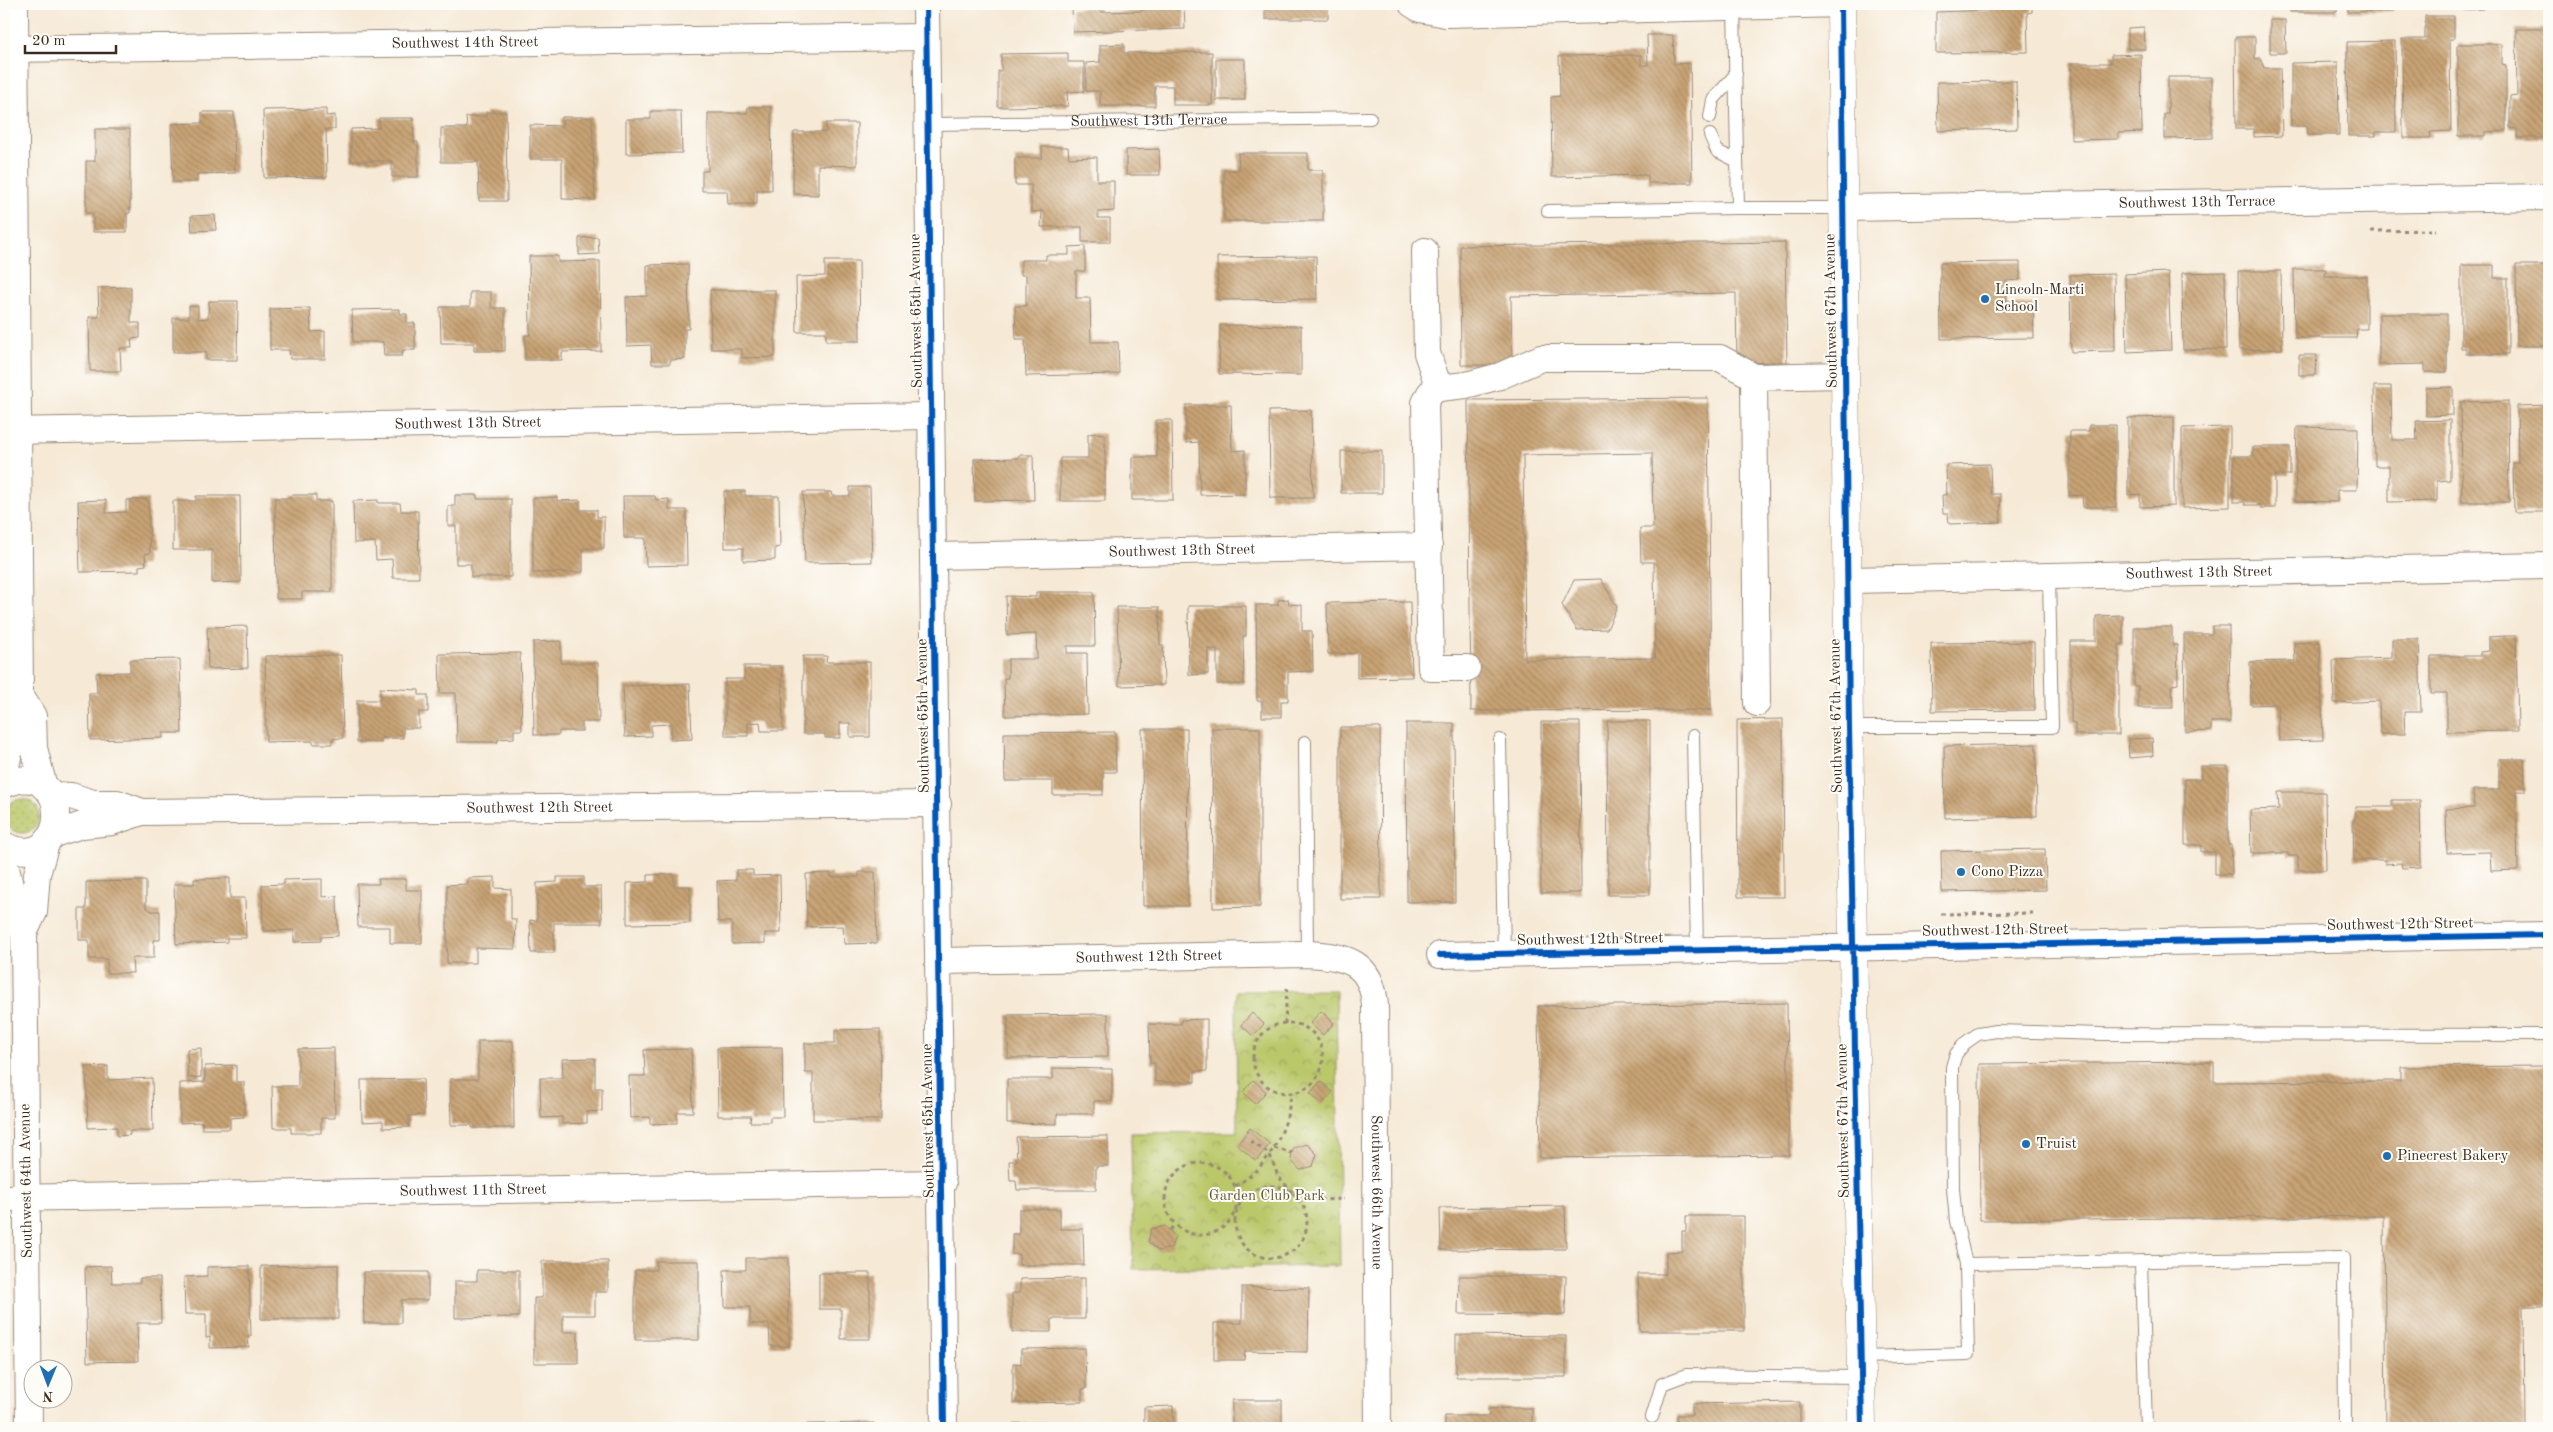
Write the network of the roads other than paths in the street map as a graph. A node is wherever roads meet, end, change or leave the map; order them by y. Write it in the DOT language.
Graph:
graph roads {
  1 [pos="14,4"];
  2 [pos="926,4"];
  3 [pos="1412,4"];
  4 [pos="1841,4"];
  5 [pos="1734,6"];
  6 [pos="926,37"];
  7 [pos="9,48"];
  8 [pos="1736,74"];
  9 [pos="1710,117"];
  10 [pos="1370,118"];
  11 [pos="928,124"];
  12 [pos="1710,135"];
  13 [pos="1737,161"];
  14 [pos="2549,197"];
  15 [pos="1738,208"];
  16 [pos="1843,208"];
  17 [pos="1548,211"];
  18 [pos="1425,251"];
  19 [pos="1845,375"];
  20 [pos="1754,377"];
  21 [pos="1439,388"];
  22 [pos="931,416"];
  23 [pos="11,431"];
  24 [pos="1429,546"];
  25 [pos="934,556"];
  26 [pos="2549,566"];
  27 [pos="2049,575"];
  28 [pos="1848,580"];
  29 [pos="1467,668"];
  30 [pos="20,695"];
  31 [pos="1757,703"];
  32 [pos="1849,727"];
  33 [pos="1693,736"];
  34 [pos="1500,740"];
  35 [pos="1305,742"];
  36 [pos="4,777"];
  37 [pos="4,784"];
  38 [pos="48,791"];
  39 [pos="938,804"];
  40 [pos="142,812"];
  41 [pos="49,838"];
  42 [pos="4,845"];
  43 [pos="4,859"];
  44 [pos="24,933"];
  45 [pos="2549,935"];
  46 [pos="1853,946"];
  47 [pos="1697,950"];
  48 [pos="1307,954"];
  49 [pos="1440,954"];
  50 [pos="1504,954"];
  51 [pos="939,961"];
  52 [pos="1356,965"];
  53 [pos="2549,1035"];
  54 [pos="942,1183"];
  55 [pos="16,1198"];
  56 [pos="2141,1262"];
  57 [pos="1966,1264"];
  58 [pos="1861,1367"];
  59 [pos="1652,1417"];
  60 [pos="29,1428"];
  61 [pos="944,1428"];
  62 [pos="1378,1428"];
  63 [pos="1862,1428"];
  64 [pos="2146,1428"];
  65 [pos="2346,1428"];
  1 -- 7 [label="street"];
  2 -- 6 [label="street, Southwest 65th Avenue"];
  3 -- 5 [label="street"];
  4 -- 5 [label="street"];
  4 -- 16 [label="main road, Southwest 67th Avenue"];
  5 -- 8 [label="lane"];
  6 -- 7 [label="street, Southwest 14th Street"];
  6 -- 11 [label="street, Southwest 65th Avenue"];
  7 -- 23 [label="street"];
  8 -- 9 [label="lane"];
  8 -- 13 [label="lane"];
  10 -- 11 [label="lane, Southwest 13th Terrace"];
  11 -- 22 [label="street, Southwest 65th Avenue"];
  12 -- 13 [label="lane"];
  13 -- 15 [label="lane"];
  14 -- 16 [label="street, Southwest 13th Terrace"];
  15 -- 16 [label="lane"];
  15 -- 17 [label="lane"];
  16 -- 19 [label="main road, Southwest 67th Avenue"];
  18 -- 21 [label="street"];
  19 -- 20 [label="street"];
  19 -- 28 [label="main road, Southwest 67th Avenue"];
  20 -- 21 [label="street"];
  20 -- 31 [label="street"];
  21 -- 24 [label="street"];
  22 -- 23 [label="street, Southwest 13th Street"];
  22 -- 25 [label="street, Southwest 65th Avenue"];
  23 -- 30 [label="street"];
  24 -- 25 [label="street, Southwest 13th Street"];
  24 -- 29 [label="street"];
  25 -- 39 [label="street, Southwest 65th Avenue"];
  26 -- 27 [label="street, Southwest 13th Street"];
  27 -- 28 [label="street, Southwest 13th Street"];
  27 -- 32 [label="lane"];
  28 -- 32 [label="main road, Southwest 67th Avenue"];
  30 -- 36 [label="street"];
  30 -- 38 [label="street"];
  32 -- 46 [label="main road, Southwest 67th Avenue"];
  33 -- 47 [label="lane"];
  34 -- 50 [label="lane"];
  35 -- 48 [label="lane"];
  37 -- 38 [label="street, Southwest 12th Street"];
  38 -- 40 [label="street, Southwest 12th Street"];
  38 -- 41 [label="street, Southwest 64th Avenue"];
  39 -- 40 [label="street, Southwest 12th Street"];
  39 -- 51 [label="street, Southwest 65th Avenue"];
  40 -- 41 [label="street, Southwest 12th Street"];
  41 -- 42 [label="street, Southwest 12th Street"];
  41 -- 44 [label="street, Southwest 64th Avenue"];
  43 -- 44 [label="street, Southwest 64th Avenue"];
  44 -- 55 [label="street, Southwest 64th Avenue"];
  45 -- 46 [label="street, Southwest 12th Street"];
  46 -- 47 [label="street, Southwest 12th Street"];
  46 -- 58 [label="main road, Southwest 67th Avenue"];
  47 -- 50 [label="street, Southwest 12th Street"];
  48 -- 51 [label="street, Southwest 12th Street"];
  48 -- 52 [label="street, Southwest 12th Street"];
  49 -- 50 [label="street, Southwest 12th Street"];
  51 -- 54 [label="street, Southwest 65th Avenue"];
  52 -- 62 [label="street, Southwest 66th Avenue"];
  53 -- 57 [label="lane"];
  54 -- 55 [label="street, Southwest 11th Street"];
  54 -- 61 [label="street, Southwest 65th Avenue"];
  55 -- 60 [label="street, Southwest 64th Avenue"];
  56 -- 57 [label="lane"];
  56 -- 64 [label="lane"];
  56 -- 65 [label="lane"];
  57 -- 58 [label="lane"];
  58 -- 59 [label="lane"];
  58 -- 63 [label="main road, Southwest 67th Avenue"];
}
